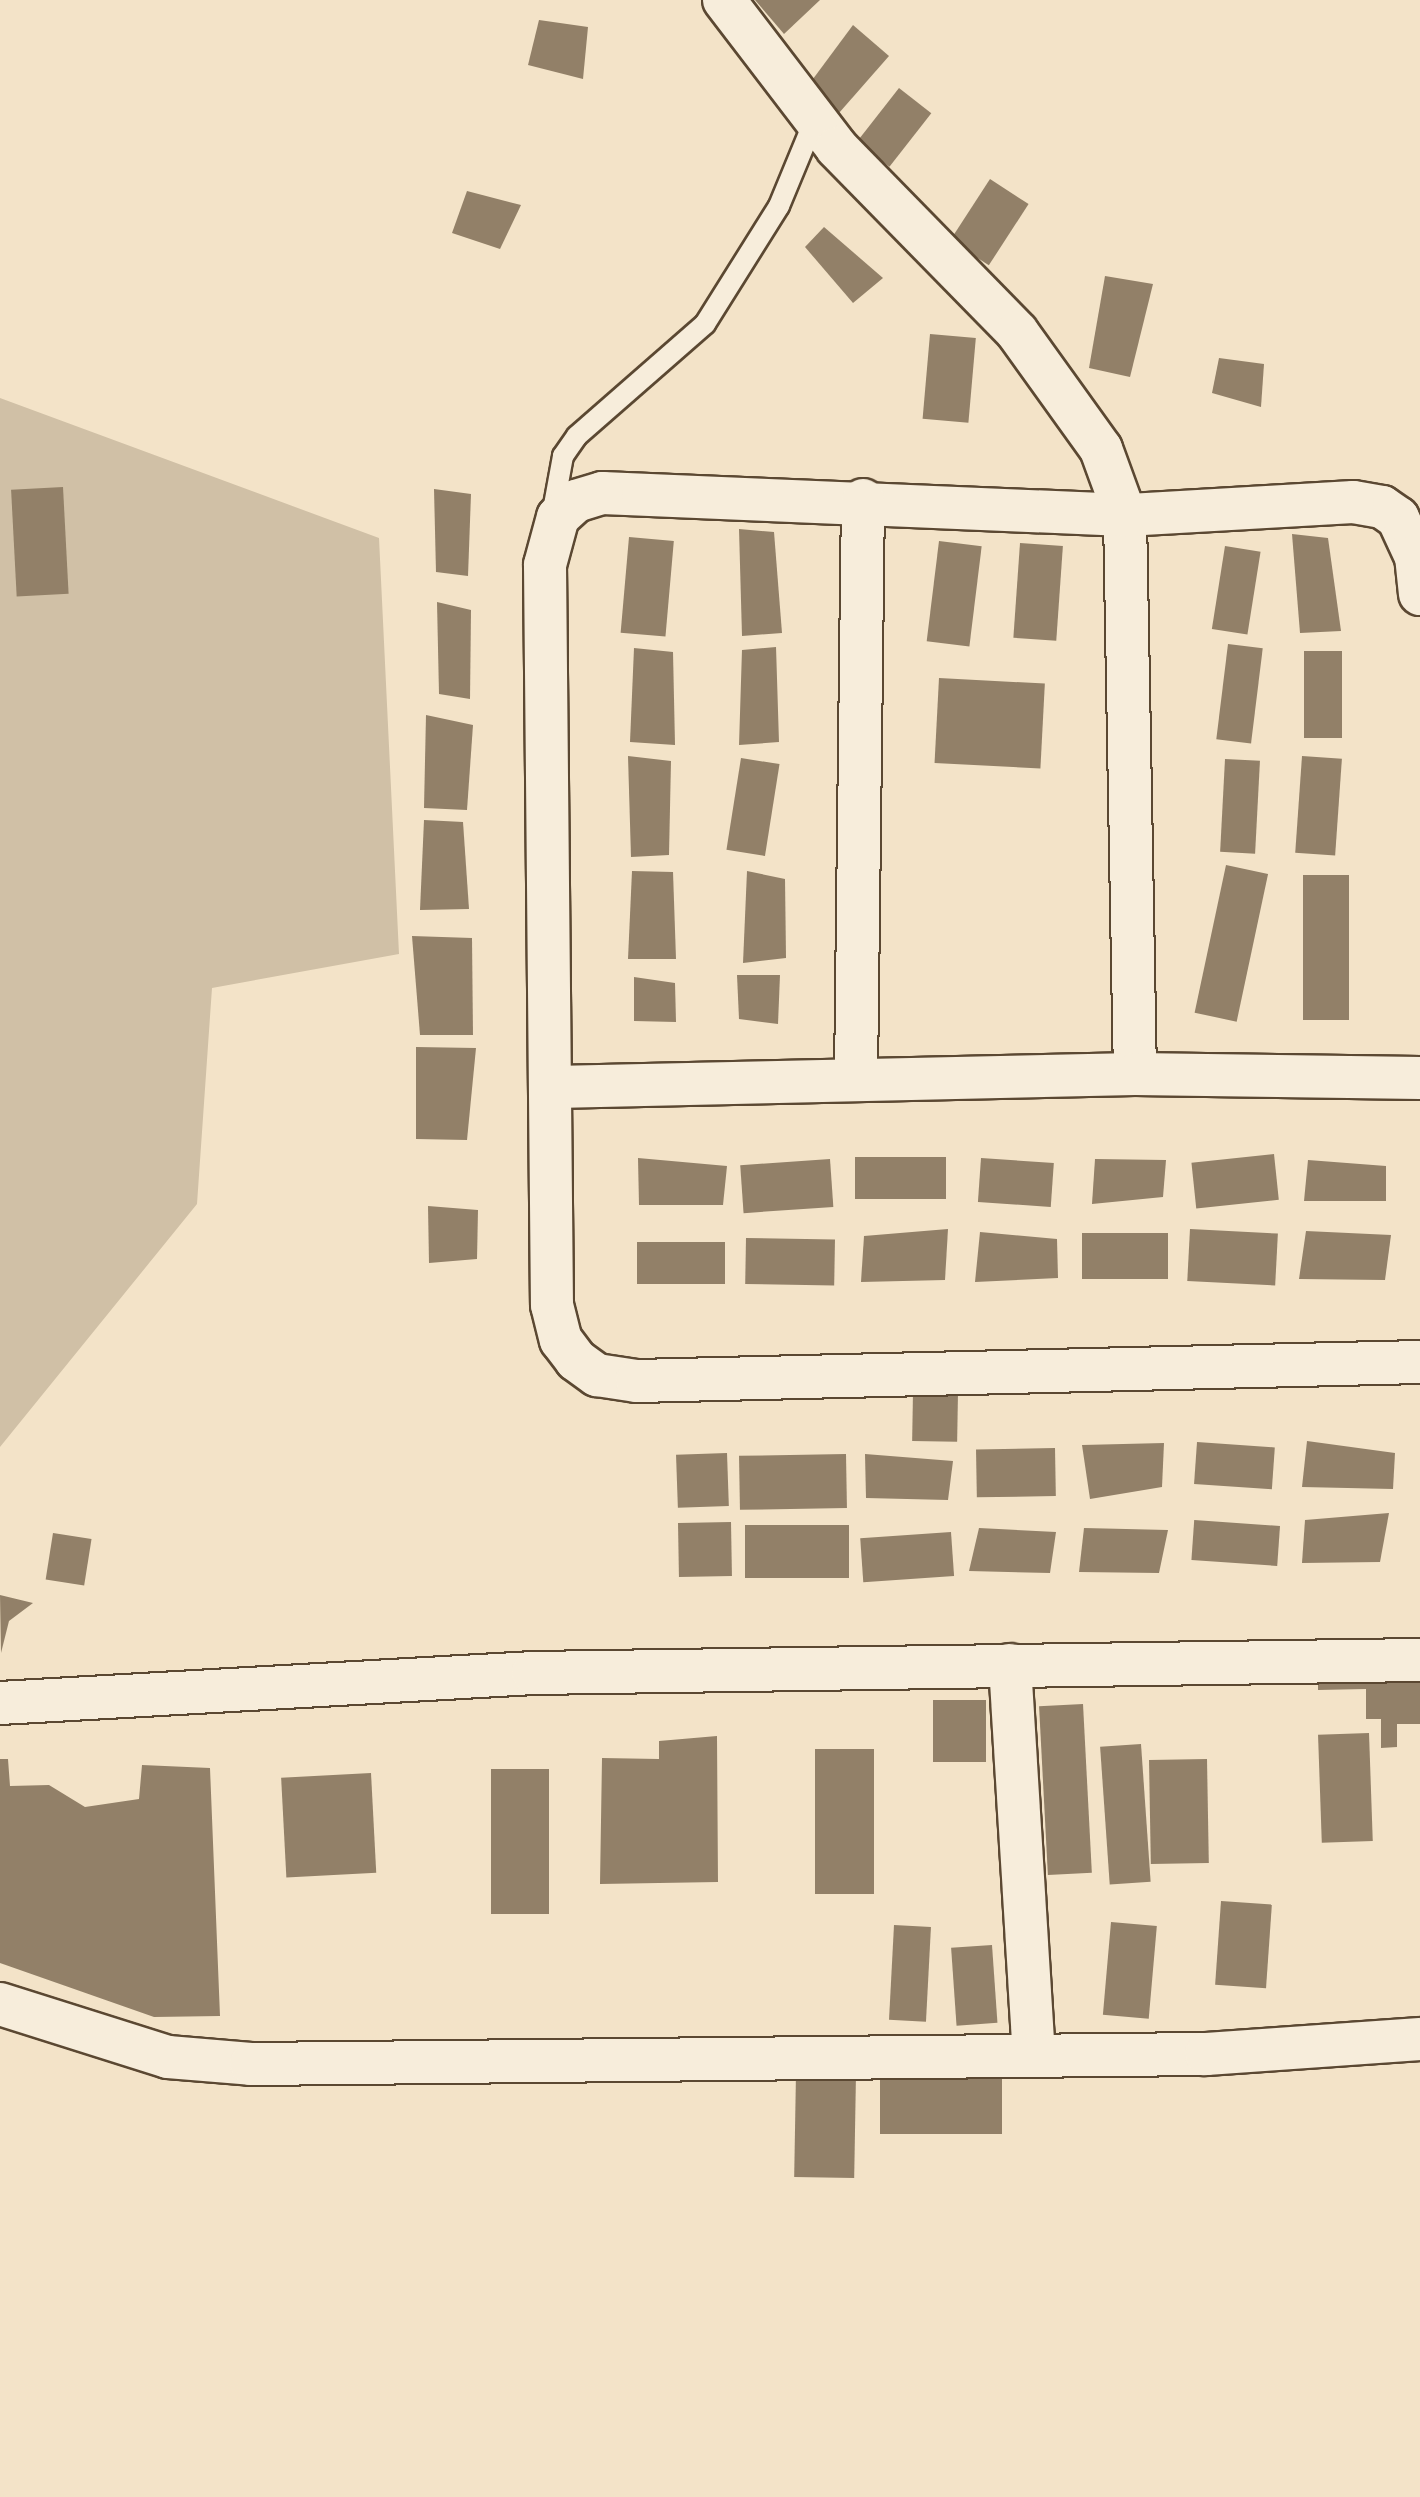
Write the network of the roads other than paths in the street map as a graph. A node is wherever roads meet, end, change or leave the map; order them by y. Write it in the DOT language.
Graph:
graph roads {
  1 [pos="724,0"];
  2 [pos="815,119"];
  3 [pos="863,500"];
  4 [pos="1125,515"];
  5 [pos="548,540"];
  6 [pos="1420,594"];
  7 [pos="1135,1074"];
  8 [pos="856,1078"];
  9 [pos="1420,1078"];
  10 [pos="555,1087"];
  11 [pos="1420,1362"];
  12 [pos="1420,1660"];
  13 [pos="1010,1665"];
  14 [pos="0,1703"];
  15 [pos="0,2004"];
  16 [pos="1420,2039"];
  17 [pos="1034,2052"];
  1 -- 2 [label="street"];
  2 -- 4 [label="street"];
  2 -- 5 [label="lane"];
  3 -- 4 [label="street"];
  3 -- 5 [label="street"];
  3 -- 8 [label="street"];
  4 -- 6 [label="street"];
  4 -- 7 [label="street"];
  5 -- 10 [label="street"];
  7 -- 8 [label="street"];
  7 -- 9 [label="street"];
  8 -- 10 [label="street"];
  10 -- 11 [label="street"];
  12 -- 13 [label="street"];
  13 -- 14 [label="street"];
  13 -- 17 [label="street"];
  15 -- 17 [label="street"];
  16 -- 17 [label="street"];
}
